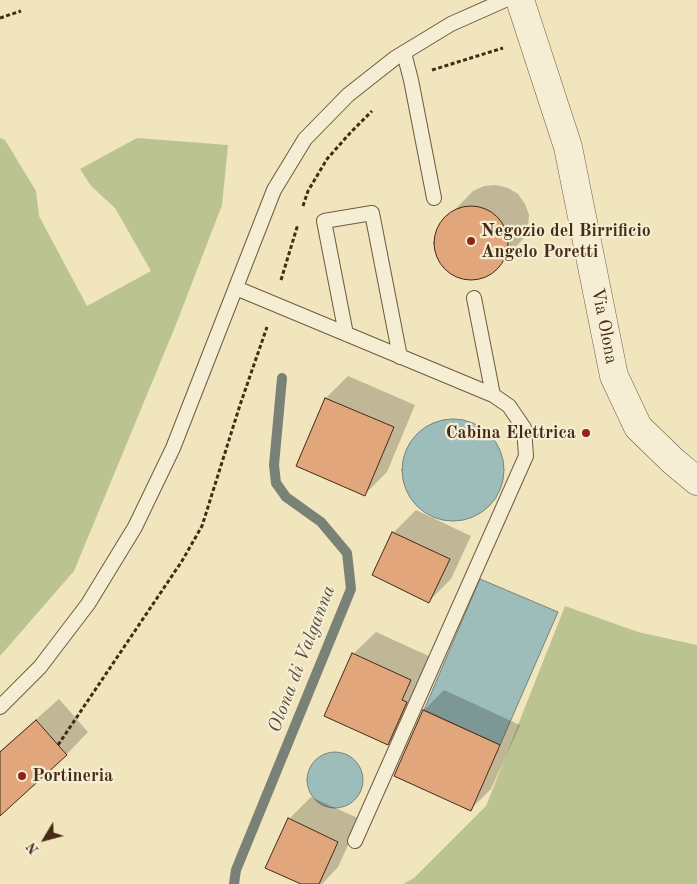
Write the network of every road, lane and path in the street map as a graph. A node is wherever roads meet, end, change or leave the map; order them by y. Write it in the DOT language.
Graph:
graph roads {
  1 [pos="505,0"];
  2 [pos="520,0"];
  3 [pos="21,11"];
  4 [pos="0,18"];
  5 [pos="533,39"];
  6 [pos="404,53"];
  7 [pos="411,80"];
  8 [pos="372,111"];
  9 [pos="434,198"];
  10 [pos="302,210"];
  11 [pos="300,220"];
  12 [pos="236,288"];
  13 [pos="474,298"];
  14 [pos="274,305"];
  15 [pos="346,334"];
  16 [pos="400,357"];
  17 [pos="493,395"];
  18 [pos="697,480"];
  19 [pos="0,708"];
  20 [pos="58,745"];
  21 [pos="356,841"];
  1 -- 6 [label="lane"];
  2 -- 5 [label="street, Via Olona"];
  3 -- 4 [label="path"];
  5 -- 7 [label="path"];
  5 -- 18 [label="street, Via Olona"];
  6 -- 7 [label="lane"];
  6 -- 12 [label="lane"];
  7 -- 9 [label="lane"];
  8 -- 10 [label="path"];
  11 -- 14 [label="path"];
  12 -- 14 [label="lane"];
  12 -- 19 [label="lane"];
  13 -- 17 [label="lane"];
  14 -- 15 [label="lane"];
  14 -- 20 [label="path"];
  15 -- 16 [label="lane"];
  15 -- 16 [label="lane"];
  16 -- 17 [label="lane"];
  17 -- 21 [label="lane"];
}
